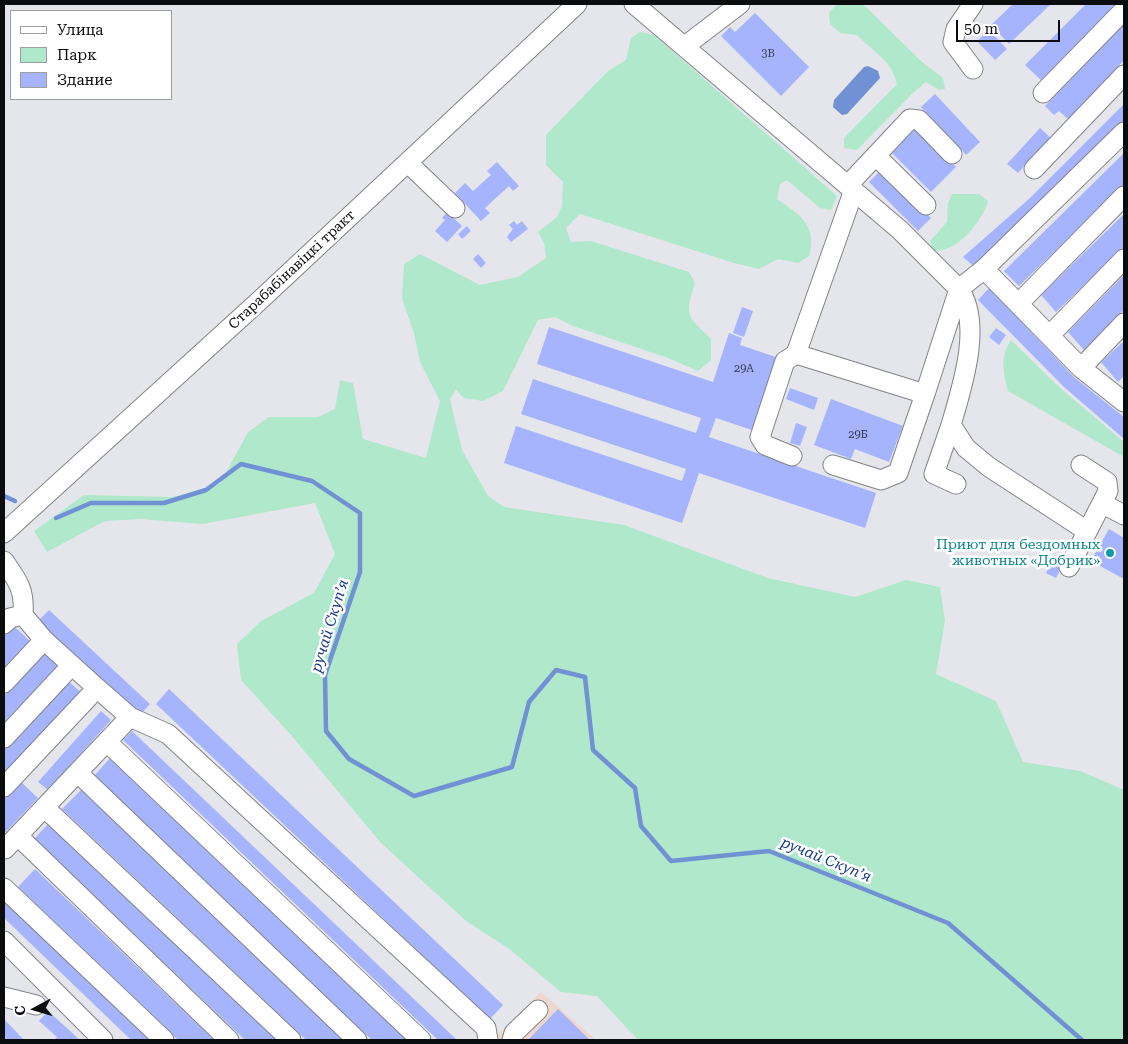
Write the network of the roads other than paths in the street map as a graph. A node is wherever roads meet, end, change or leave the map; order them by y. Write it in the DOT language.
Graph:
graph roads {
  1 [pos="577,4"];
  2 [pos="634,4"];
  3 [pos="740,4"];
  4 [pos="973,4"];
  5 [pos="1124,10"];
  6 [pos="685,46"];
  7 [pos="973,69"];
  8 [pos="1124,75"];
  9 [pos="1043,93"];
  10 [pos="1124,132"];
  11 [pos="952,154"];
  12 [pos="876,156"];
  13 [pos="408,163"];
  14 [pos="1034,169"];
  15 [pos="851,187"];
  16 [pos="1124,196"];
  17 [pos="926,205"];
  18 [pos="455,208"];
  19 [pos="1124,259"];
  20 [pos="984,269"];
  21 [pos="959,289"];
  22 [pos="1019,303"];
  23 [pos="1124,323"];
  24 [pos="1050,335"];
  25 [pos="796,354"];
  26 [pos="1081,368"];
  27 [pos="925,394"];
  28 [pos="1122,396"];
  29 [pos="951,425"];
  30 [pos="792,456"];
  31 [pos="833,464"];
  32 [pos="1081,465"];
  33 [pos="956,484"];
  34 [pos="1103,504"];
  35 [pos="1124,515"];
  36 [pos="1087,531"];
  37 [pos="4,533"];
  38 [pos="4,561"];
  39 [pos="1069,567"];
  40 [pos="24,615"];
  41 [pos="4,624"];
  42 [pos="44,640"];
  43 [pos="71,666"];
  44 [pos="4,683"];
  45 [pos="97,688"];
  46 [pos="130,717"];
  47 [pos="4,738"];
  48 [pos="107,742"];
  49 [pos="78,773"];
  50 [pos="4,787"];
  51 [pos="45,808"];
  52 [pos="8,848"];
  53 [pos="4,888"];
  54 [pos="4,942"];
  55 [pos="4,997"];
  56 [pos="36,1006"];
  57 [pos="538,1010"];
  58 [pos="104,1040"];
  59 [pos="164,1040"];
  60 [pos="229,1040"];
  61 [pos="291,1040"];
  62 [pos="357,1040"];
  63 [pos="420,1040"];
  64 [pos="488,1040"];
  65 [pos="512,1040"];
  1 -- 13 [label="street, Старабабінавіцкі тракт"];
  2 -- 6 [label="street"];
  3 -- 6 [label="street"];
  4 -- 7 [label="street"];
  5 -- 9 [label="street"];
  6 -- 15 [label="street"];
  8 -- 14 [label="street"];
  10 -- 20 [label="street"];
  11 -- 12 [label="street"];
  12 -- 15 [label="street"];
  12 -- 17 [label="street"];
  13 -- 18 [label="street"];
  13 -- 37 [label="street, Старабабінавіцкі тракт"];
  15 -- 21 [label="street"];
  15 -- 25 [label="street"];
  16 -- 22 [label="street"];
  19 -- 24 [label="street"];
  20 -- 21 [label="street"];
  20 -- 22 [label="street"];
  21 -- 27 [label="street"];
  21 -- 29 [label="street"];
  22 -- 24 [label="street"];
  23 -- 26 [label="street"];
  24 -- 26 [label="street"];
  25 -- 27 [label="street"];
  25 -- 30 [label="street"];
  26 -- 28 [label="street"];
  27 -- 31 [label="street"];
  29 -- 33 [label="street"];
  29 -- 36 [label="street"];
  32 -- 34 [label="street"];
  34 -- 35 [label="street"];
  34 -- 36 [label="street"];
  36 -- 39 [label="street"];
  38 -- 40 [label="street"];
  40 -- 41 [label="street"];
  40 -- 42 [label="street"];
  42 -- 43 [label="street"];
  42 -- 44 [label="street"];
  43 -- 45 [label="street"];
  43 -- 47 [label="street"];
  45 -- 46 [label="street"];
  45 -- 50 [label="street"];
  46 -- 48 [label="street"];
  46 -- 64 [label="street"];
  48 -- 49 [label="street"];
  48 -- 63 [label="street"];
  49 -- 51 [label="street"];
  49 -- 62 [label="street"];
  51 -- 52 [label="street"];
  51 -- 61 [label="street"];
  52 -- 60 [label="street"];
  53 -- 59 [label="street"];
  54 -- 58 [label="street"];
  55 -- 56 [label="street"];
  57 -- 65 [label="street"];
}
